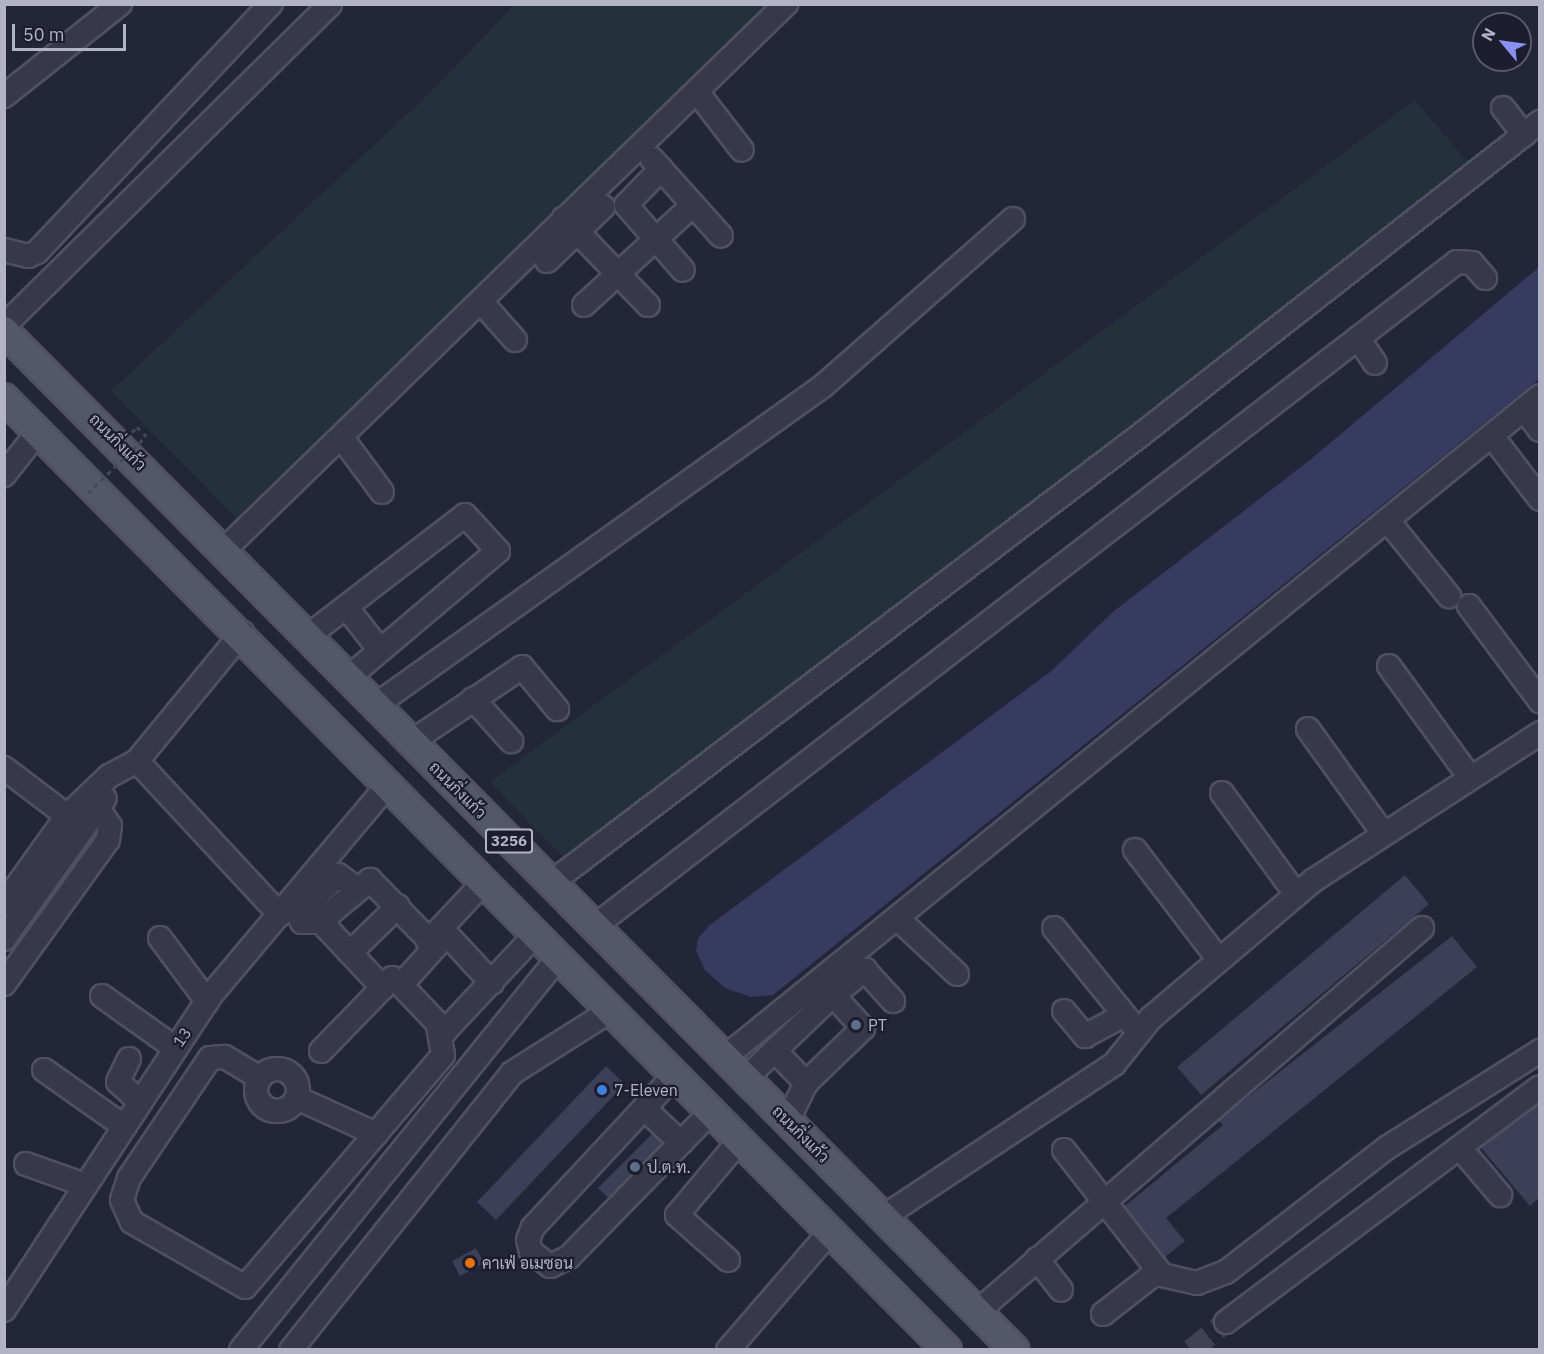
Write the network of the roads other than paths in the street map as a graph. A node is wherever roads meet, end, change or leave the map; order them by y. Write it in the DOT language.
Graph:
graph roads {
  1 [pos="120,4"];
  2 [pos="271,4"];
  3 [pos="330,4"];
  4 [pos="786,4"];
  5 [pos="697,92"];
  6 [pos="4,96"];
  7 [pos="1503,108"];
  8 [pos="1532,129"];
  9 [pos="641,146"];
  10 [pos="742,150"];
  11 [pos="661,169"];
  12 [pos="693,205"];
  13 [pos="603,207"];
  14 [pos="1013,219"];
  15 [pos="571,225"];
  16 [pos="721,236"];
  17 [pos="654,238"];
  18 [pos="4,250"];
  19 [pos="547,261"];
  20 [pos="683,270"];
  21 [pos="616,272"];
  22 [pos="1485,278"];
  23 [pos="483,304"];
  24 [pos="584,305"];
  25 [pos="648,305"];
  26 [pos="4,329"];
  27 [pos="1358,338"];
  28 [pos="515,340"];
  29 [pos="1375,363"];
  30 [pos="4,398"];
  31 [pos="1532,403"];
  32 [pos="1539,429"];
  33 [pos="38,432"];
  34 [pos="1492,436"];
  35 [pos="342,438"];
  36 [pos="4,475"];
  37 [pos="382,492"];
  38 [pos="1539,499"];
  39 [pos="1388,521"];
  40 [pos="224,550"];
  41 [pos="346,607"];
  42 [pos="242,633"];
  43 [pos="308,636"];
  44 [pos="380,650"];
  45 [pos="1389,666"];
  46 [pos="349,677"];
  47 [pos="473,699"];
  48 [pos="1539,701"];
  49 [pos="376,705"];
  50 [pos="557,709"];
  51 [pos="1308,729"];
  52 [pos="1539,733"];
  53 [pos="511,741"];
  54 [pos="411,742"];
  55 [pos="130,764"];
  56 [pos="4,768"];
  57 [pos="1469,776"];
  58 [pos="388,785"];
  59 [pos="1222,793"];
  60 [pos="98,808"];
  61 [pos="67,816"];
  62 [pos="1383,833"];
  63 [pos="1135,850"];
  64 [pos="484,882"];
  65 [pos="551,883"];
  66 [pos="1296,894"];
  67 [pos="4,904"];
  68 [pos="398,906"];
  69 [pos="280,915"];
  70 [pos="897,918"];
  71 [pos="595,926"];
  72 [pos="1053,928"];
  73 [pos="1422,928"];
  74 [pos="536,934"];
  75 [pos="439,935"];
  76 [pos="160,938"];
  77 [pos="4,939"];
  78 [pos="350,953"];
  79 [pos="558,958"];
  80 [pos="1219,960"];
  81 [pos="957,974"];
  82 [pos="492,983"];
  83 [pos="4,984"];
  84 [pos="383,988"];
  85 [pos="833,995"];
  86 [pos="102,996"];
  87 [pos="207,1001"];
  88 [pos="893,1001"];
  89 [pos="610,1011"];
  90 [pos="1064,1011"];
  91 [pos="1124,1015"];
  92 [pos="438,1027"];
  93 [pos="1139,1033"];
  94 [pos="175,1048"];
  95 [pos="321,1051"];
  96 [pos="775,1051"];
  97 [pos="1539,1051"];
  98 [pos="725,1057"];
  99 [pos="129,1059"];
  100 [pos="44,1070"];
  101 [pos="674,1076"];
  102 [pos="260,1078"];
  103 [pos="746,1078"];
  104 [pos="806,1083"];
  105 [pos="1539,1087"];
  106 [pos="297,1098"];
  107 [pos="139,1101"];
  108 [pos="644,1108"];
  109 [pos="710,1113"];
  110 [pos="788,1120"];
  111 [pos="122,1125"];
  112 [pos="376,1134"];
  113 [pos="739,1141"];
  114 [pos="681,1143"];
  115 [pos="1460,1148"];
  116 [pos="1064,1150"];
  117 [pos="26,1164"];
  118 [pos="85,1185"];
  119 [pos="1500,1195"];
  120 [pos="1102,1200"];
  121 [pos="883,1217"];
  122 [pos="828,1234"];
  123 [pos="1037,1259"];
  124 [pos="728,1260"];
  125 [pos="1158,1271"];
  126 [pos="1060,1290"];
  127 [pos="4,1310"];
  128 [pos="977,1312"];
  129 [pos="1103,1314"];
  130 [pos="1226,1322"];
  131 [pos="241,1350"];
  132 [pos="291,1350"];
  133 [pos="728,1350"];
  134 [pos="947,1350"];
  135 [pos="1015,1350"];
  1 -- 6 [label="street"];
  2 -- 18 [label="street"];
  3 -- 26 [label="street"];
  4 -- 5 [label="street"];
  5 -- 9 [label="street"];
  5 -- 10 [label="street"];
  7 -- 8 [label="street"];
  8 -- 65 [label="street"];
  9 -- 11 [label="street"];
  9 -- 15 [label="street"];
  11 -- 12 [label="street"];
  11 -- 17 [label="street"];
  12 -- 16 [label="street"];
  12 -- 17 [label="street"];
  13 -- 15 [label="street"];
  14 -- 49 [label="street"];
  15 -- 19 [label="street"];
  15 -- 21 [label="street"];
  15 -- 23 [label="street"];
  17 -- 20 [label="street"];
  17 -- 21 [label="street"];
  21 -- 24 [label="street"];
  21 -- 25 [label="street"];
  22 -- 27 [label="street"];
  23 -- 28 [label="street"];
  23 -- 35 [label="street"];
  26 -- 40 [label="main road, ถนนกิ่งแก้ว / 3256"];
  27 -- 29 [label="street"];
  27 -- 71 [label="street"];
  30 -- 33 [label="main road, 3256"];
  31 -- 32 [label="street"];
  31 -- 34 [label="street"];
  33 -- 36 [label="street"];
  33 -- 42 [label="main road, 3256"];
  34 -- 38 [label="street"];
  34 -- 39 [label="street"];
  35 -- 37 [label="street"];
  35 -- 40 [label="street"];
  39 -- 48 [label="street"];
  39 -- 70 [label="street"];
  40 -- 43 [label="main road, ถนนกิ่งแก้ว / 3256"];
  41 -- 43 [label="street"];
  41 -- 44 [label="street"];
  41 -- 44 [label="street"];
  42 -- 55 [label="street"];
  42 -- 58 [label="main road, 3256"];
  43 -- 46 [label="main road, ถนนกิ่งแก้ว / 3256"];
  44 -- 46 [label="street"];
  45 -- 57 [label="street"];
  46 -- 49 [label="main road, ถนนกิ่งแก้ว / 3256"];
  47 -- 50 [label="street"];
  47 -- 53 [label="street"];
  47 -- 54 [label="street"];
  49 -- 54 [label="main road, ถนนกิ่งแก้ว / 3256"];
  51 -- 62 [label="street"];
  52 -- 57 [label="street"];
  54 -- 65 [label="main road, ถนนกิ่งแก้ว / 3256"];
  55 -- 60 [label="street"];
  55 -- 61 [label="street"];
  55 -- 69 [label="street"];
  56 -- 61 [label="street"];
  57 -- 62 [label="street"];
  58 -- 64 [label="main road, 3256"];
  58 -- 69 [label="street, 13"];
  59 -- 66 [label="street"];
  60 -- 77 [label="street"];
  60 -- 83 [label="street"];
  61 -- 67 [label="street"];
  62 -- 66 [label="street"];
  63 -- 80 [label="street"];
  64 -- 74 [label="main road, 3256"];
  64 -- 75 [label="street"];
  65 -- 71 [label="main road, ถนนกิ่งแก้ว / 3256"];
  66 -- 80 [label="street"];
  68 -- 75 [label="street"];
  68 -- 78 [label="street"];
  68 -- 78 [label="street"];
  69 -- 87 [label="street, 13"];
  70 -- 81 [label="street"];
  70 -- 98 [label="street"];
  71 -- 98 [label="main road, ถนนกิ่งแก้ว / 3256"];
  72 -- 91 [label="street"];
  73 -- 120 [label="street"];
  74 -- 79 [label="main road, 3256"];
  74 -- 82 [label="street"];
  75 -- 82 [label="street"];
  75 -- 84 [label="street"];
  75 -- 92 [label="street"];
  76 -- 87 [label="street"];
  78 -- 84 [label="street"];
  79 -- 89 [label="main road, 3256"];
  79 -- 131 [label="street"];
  80 -- 93 [label="street"];
  82 -- 92 [label="street"];
  84 -- 95 [label="street"];
  85 -- 88 [label="street"];
  85 -- 96 [label="street"];
  85 -- 104 [label="street"];
  86 -- 94 [label="street"];
  87 -- 94 [label="street, 13"];
  89 -- 101 [label="main road, 3256"];
  89 -- 132 [label="street"];
  90 -- 91 [label="street"];
  91 -- 93 [label="street"];
  92 -- 112 [label="street"];
  93 -- 121 [label="street"];
  94 -- 107 [label="street, 13"];
  96 -- 103 [label="street"];
  96 -- 104 [label="street"];
  97 -- 125 [label="street"];
  98 -- 103 [label="main road, ถนนกิ่งแก้ว / 3256"];
  99 -- 107 [label="street"];
  100 -- 111 [label="street"];
  101 -- 108 [label="street"];
  101 -- 109 [label="main road, 3256"];
  102 -- 106 [label="street"];
  102 -- 106 [label="street"];
  102 -- 112 [label="street"];
  103 -- 110 [label="main road, ถนนกิ่งแก้ว / 3256"];
  104 -- 110 [label="street"];
  105 -- 115 [label="street"];
  106 -- 112 [label="street"];
  107 -- 111 [label="street, 13"];
  108 -- 114 [label="street"];
  108 -- 114 [label="street"];
  109 -- 113 [label="main road, 3256"];
  109 -- 114 [label="street"];
  110 -- 121 [label="main road, ถนนกิ่งแก้ว / 3256"];
  111 -- 118 [label="street, 13"];
  113 -- 122 [label="main road, 3256"];
  113 -- 124 [label="street"];
  115 -- 119 [label="street"];
  115 -- 130 [label="street"];
  116 -- 120 [label="street"];
  117 -- 118 [label="street"];
  118 -- 127 [label="street, 13"];
  120 -- 123 [label="street"];
  120 -- 125 [label="street"];
  121 -- 128 [label="main road, ถนนกิ่งแก้ว / 3256"];
  122 -- 133 [label="street"];
  122 -- 134 [label="main road, 3256"];
  123 -- 126 [label="street"];
  123 -- 128 [label="street"];
  125 -- 129 [label="street"];
  128 -- 135 [label="main road, ถนนกิ่งแก้ว / 3256"];
}
